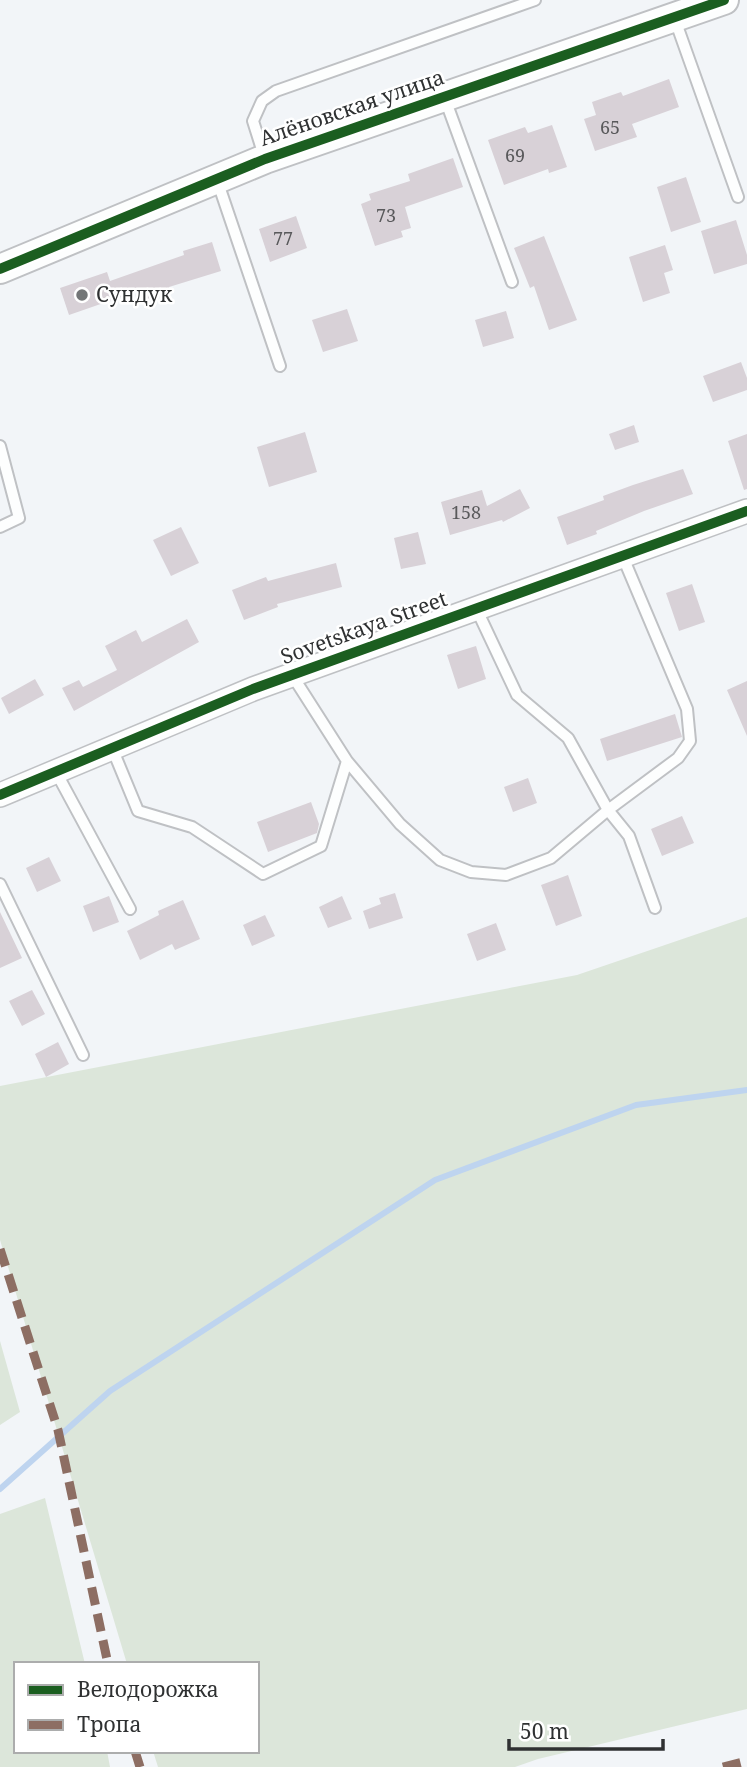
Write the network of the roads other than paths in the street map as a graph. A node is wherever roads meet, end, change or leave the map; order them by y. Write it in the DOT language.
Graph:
graph roads {
  1 [pos="535,0"];
  2 [pos="724,0"];
  3 [pos="674,17"];
  4 [pos="444,96"];
  5 [pos="265,159"];
  6 [pos="216,178"];
  7 [pos="738,197"];
  8 [pos="0,269"];
  9 [pos="512,282"];
  10 [pos="280,366"];
  11 [pos="0,446"];
  12 [pos="747,511"];
  13 [pos="0,527"];
  14 [pos="622,555"];
  15 [pos="476,608"];
  16 [pos="292,675"];
  17 [pos="112,748"];
  18 [pos="347,761"];
  19 [pos="56,772"];
  20 [pos="0,795"];
  21 [pos="608,810"];
  22 [pos="0,884"];
  23 [pos="655,908"];
  24 [pos="130,909"];
  25 [pos="83,1055"];
  1 -- 5 [label="lane"];
  2 -- 3 [label="street, Алёновская улица"];
  3 -- 4 [label="street, Алёновская улица"];
  3 -- 7 [label="lane"];
  4 -- 5 [label="street, Алёновская улица"];
  4 -- 9 [label="lane"];
  5 -- 6 [label="street, Алёновская улица"];
  6 -- 8 [label="street, Алёновская улица"];
  6 -- 10 [label="lane"];
  11 -- 13 [label="lane"];
  12 -- 14 [label="street, Sovetskaya Street"];
  14 -- 15 [label="street, Sovetskaya Street"];
  14 -- 21 [label="lane"];
  15 -- 16 [label="street, Sovetskaya Street"];
  15 -- 21 [label="lane"];
  16 -- 17 [label="street, Sovetskaya Street"];
  16 -- 18 [label="lane"];
  17 -- 18 [label="lane"];
  17 -- 19 [label="street, Sovetskaya Street"];
  18 -- 21 [label="lane"];
  19 -- 20 [label="street, Sovetskaya Street"];
  19 -- 24 [label="lane"];
  21 -- 23 [label="lane"];
  22 -- 25 [label="lane"];
}
